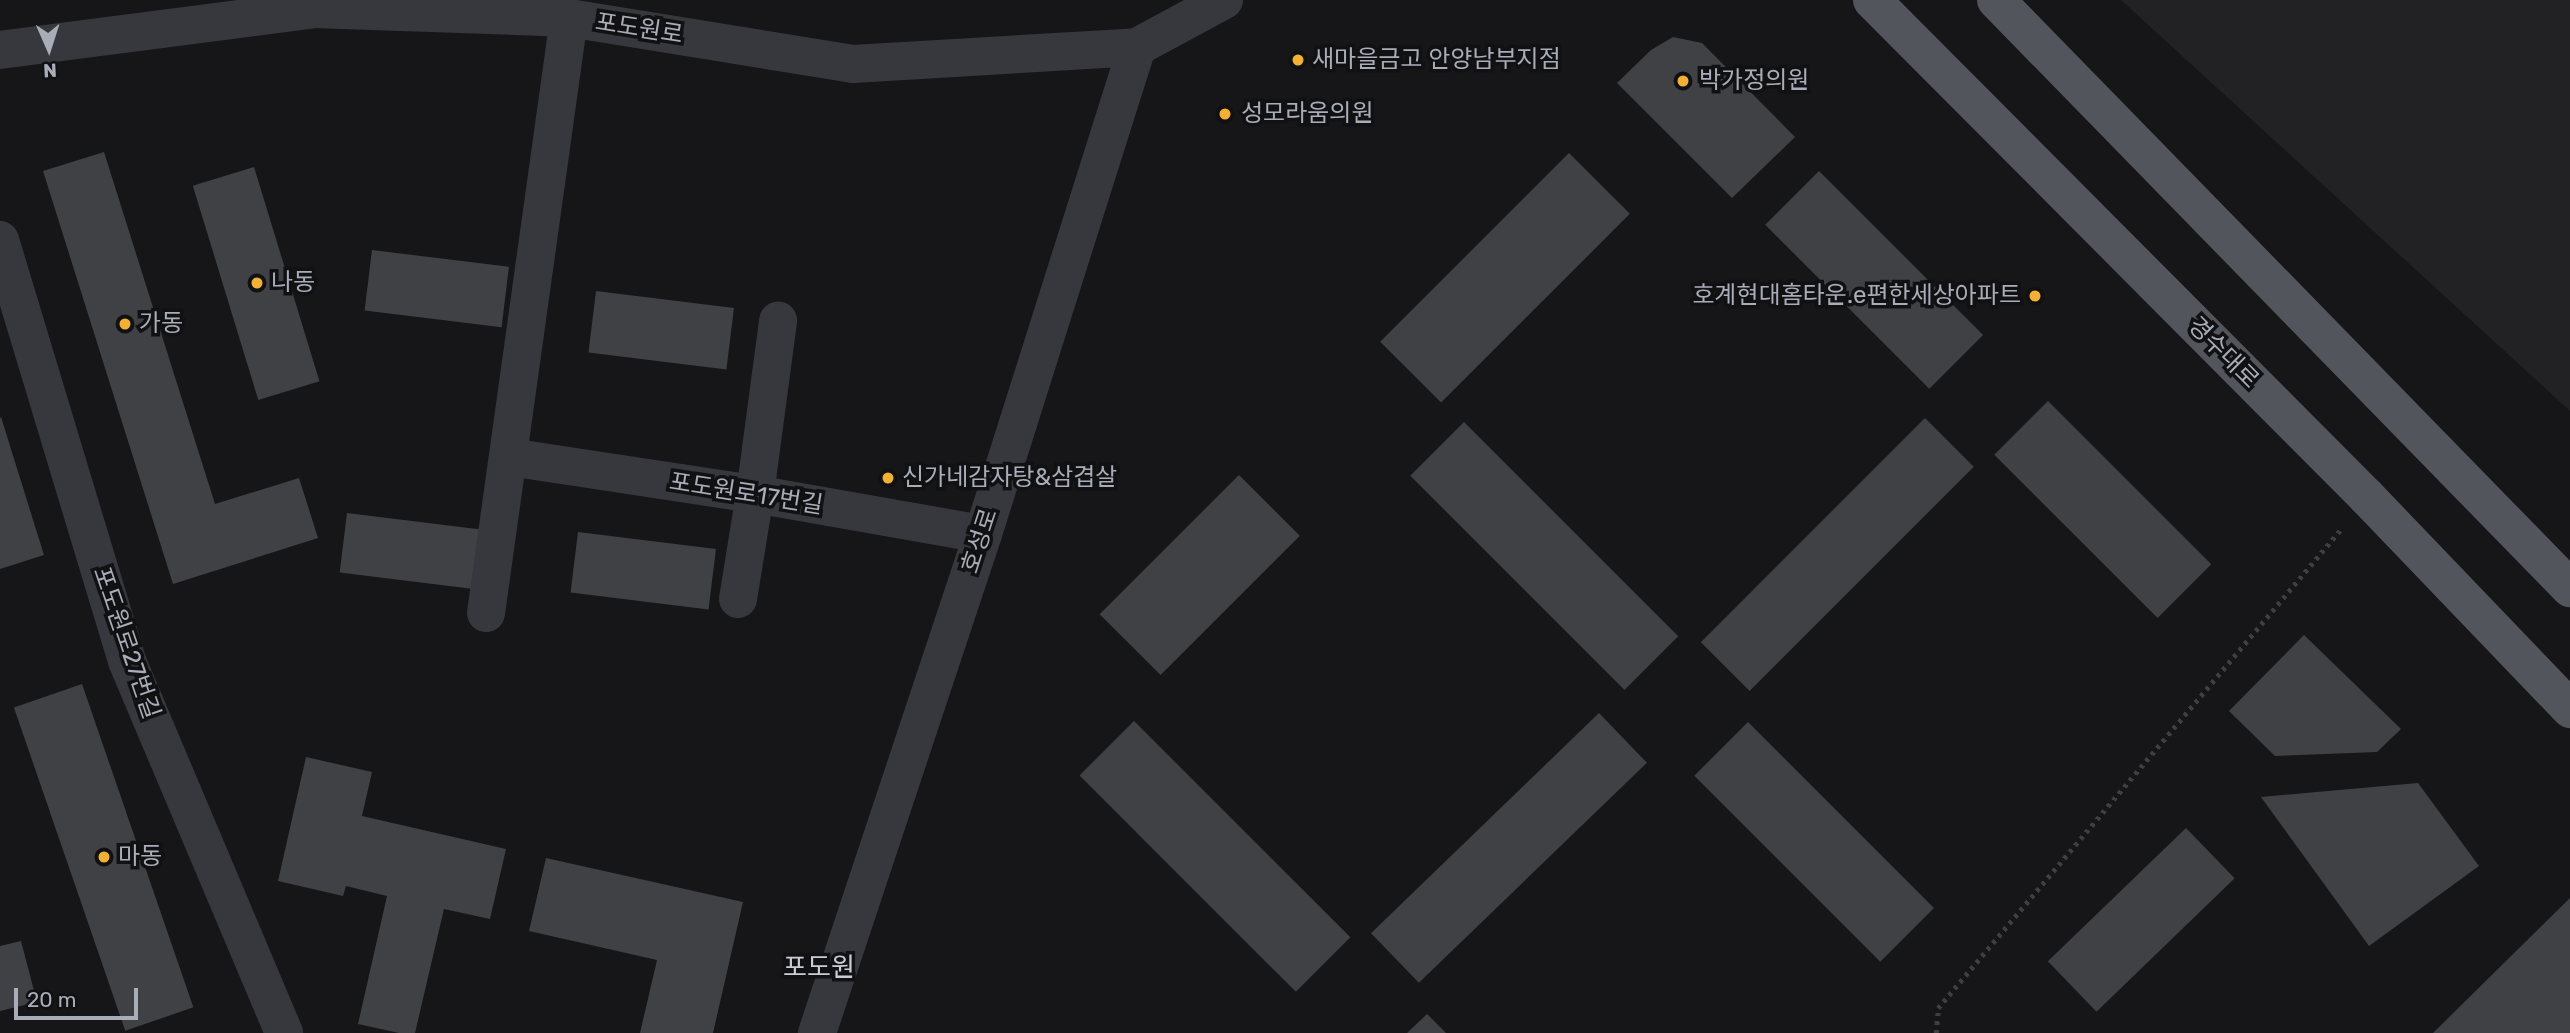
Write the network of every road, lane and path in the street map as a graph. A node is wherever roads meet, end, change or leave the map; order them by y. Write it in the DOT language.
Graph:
graph roads {
  1 [pos="1224,0"];
  2 [pos="1872,0"];
  3 [pos="1996,0"];
  4 [pos="569,18"];
  5 [pos="1137,47"];
  6 [pos="0,51"];
  7 [pos="0,240"];
  8 [pos="778,321"];
  9 [pos="509,457"];
  10 [pos="755,494"];
  11 [pos="2367,497"];
  12 [pos="983,534"];
  13 [pos="2570,588"];
  14 [pos="738,598"];
  15 [pos="486,613"];
  16 [pos="2570,709"];
  17 [pos="284,1033"];
  18 [pos="817,1033"];
  19 [pos="1937,1033"];
  1 -- 5 [label="street, 포도원로"];
  2 -- 11 [label="main road, 경수대로"];
  3 -- 13 [label="main road"];
  4 -- 5 [label="street, 포도원로"];
  4 -- 6 [label="street, 포도원로"];
  4 -- 9 [label="street"];
  5 -- 12 [label="street, 호성로"];
  7 -- 17 [label="street, 포도원로27번길"];
  8 -- 10 [label="street"];
  9 -- 10 [label="street, 포도원로17번길"];
  9 -- 15 [label="street"];
  10 -- 12 [label="street, 포도원로17번길"];
  10 -- 14 [label="street"];
  11 -- 16 [label="main road, 경수대로"];
  11 -- 19 [label="path"];
  12 -- 18 [label="street, 호성로"];
}
